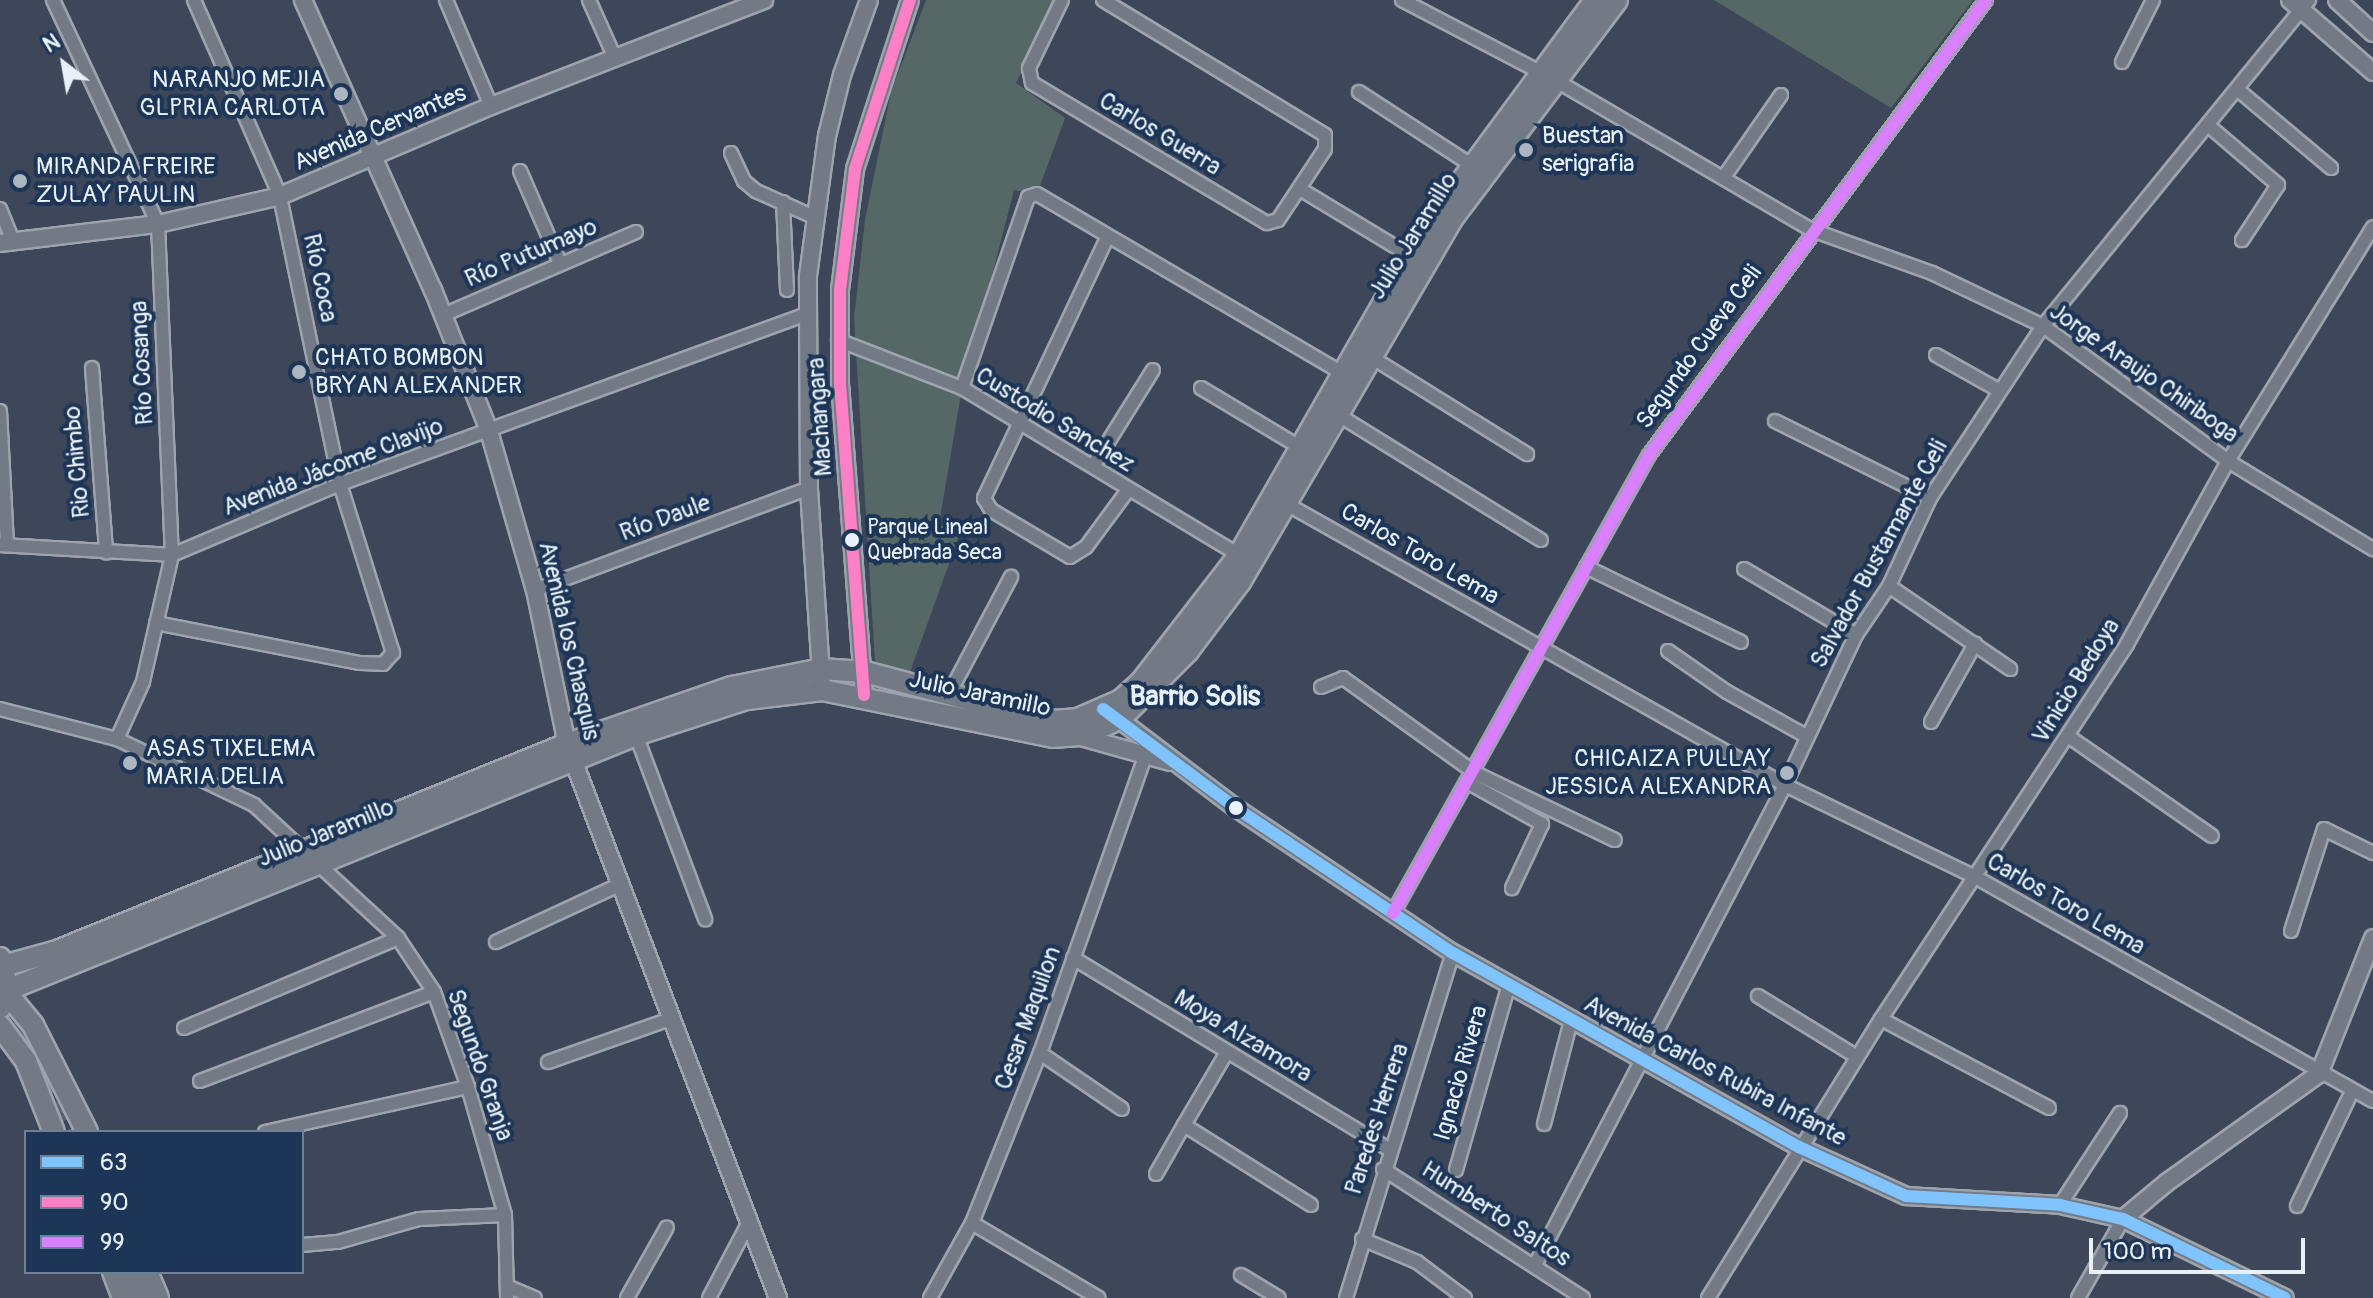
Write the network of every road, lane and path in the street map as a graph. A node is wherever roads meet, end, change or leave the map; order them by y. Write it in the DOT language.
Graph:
graph roads {
  1 [pos="53,0"];
  2 [pos="194,0"];
  3 [pos="303,0"];
  4 [pos="446,0"];
  5 [pos="589,0"];
  6 [pos="764,0"];
  7 [pos="869,0"];
  8 [pos="910,0"];
  9 [pos="1062,0"];
  10 [pos="1103,0"];
  11 [pos="1402,0"];
  12 [pos="1595,0"];
  13 [pos="1617,0"];
  14 [pos="1986,0"];
  15 [pos="2153,0"];
  16 [pos="2337,0"];
  17 [pos="2300,3"];
  18 [pos="731,6"];
  19 [pos="2373,33"];
  20 [pos="615,58"];
  21 [pos="2122,62"];
  22 [pos="2373,72"];
  23 [pos="1548,78"];
  24 [pos="2237,89"];
  25 [pos="1359,92"];
  26 [pos="1781,95"];
  27 [pos="491,106"];
  28 [pos="2209,126"];
  29 [pos="731,153"];
  30 [pos="375,156"];
  31 [pos="1470,164"];
  32 [pos="2331,168"];
  33 [pos="520,171"];
  34 [pos="1724,177"];
  35 [pos="1300,189"];
  36 [pos="280,196"];
  37 [pos="783,202"];
  38 [pos="0,209"];
  39 [pos="816,218"];
  40 [pos="158,224"];
  41 [pos="2373,227"];
  42 [pos="1812,230"];
  43 [pos="636,232"];
  44 [pos="1107,238"];
  45 [pos="2242,240"];
  46 [pos="7,243"];
  47 [pos="1409,255"];
  48 [pos="560,263"];
  49 [pos="787,290"];
  50 [pos="807,314"];
  51 [pos="443,315"];
  52 [pos="2043,326"];
  53 [pos="838,340"];
  54 [pos="1936,355"];
  55 [pos="1371,357"];
  56 [pos="92,368"];
  57 [pos="1153,370"];
  58 [pos="1344,374"];
  59 [pos="962,388"];
  60 [pos="1201,388"];
  61 [pos="2000,391"];
  62 [pos="0,411"];
  63 [pos="1340,416"];
  64 [pos="1775,421"];
  65 [pos="1023,422"];
  66 [pos="489,431"];
  67 [pos="1303,449"];
  68 [pos="1527,454"];
  69 [pos="2228,461"];
  70 [pos="1093,466"];
  71 [pos="340,484"];
  72 [pos="809,488"];
  73 [pos="1128,490"];
  74 [pos="1930,498"];
  75 [pos="1282,502"];
  76 [pos="1541,540"];
  77 [pos="4,545"];
  78 [pos="2373,549"];
  79 [pos="106,552"];
  80 [pos="172,555"];
  81 [pos="1239,555"];
  82 [pos="1586,567"];
  83 [pos="1744,569"];
  84 [pos="1011,577"];
  85 [pos="1889,586"];
  86 [pos="535,590"];
  87 [pos="156,623"];
  88 [pos="1856,635"];
  89 [pos="1741,642"];
  90 [pos="1975,644"];
  91 [pos="1542,648"];
  92 [pos="1668,651"];
  93 [pos="2010,669"];
  94 [pos="865,672"];
  95 [pos="821,680"];
  96 [pos="1321,687"];
  97 [pos="864,695"];
  98 [pos="948,696"];
  99 [pos="0,709"];
  100 [pos="1112,714"];
  101 [pos="1931,722"];
  102 [pos="1073,729"];
  103 [pos="636,735"];
  104 [pos="1806,736"];
  105 [pos="2068,736"];
  106 [pos="117,739"];
  107 [pos="1147,752"];
  108 [pos="570,753"];
  109 [pos="1472,778"];
  110 [pos="1785,785"];
  111 [pos="2212,836"];
  112 [pos="1615,840"];
  113 [pos="2373,853"];
  114 [pos="310,857"];
  115 [pos="1977,878"];
  116 [pos="619,885"];
  117 [pos="1512,888"];
  118 [pos="1393,913"];
  119 [pos="705,919"];
  120 [pos="2291,931"];
  121 [pos="398,938"];
  122 [pos="2373,938"];
  123 [pos="496,942"];
  124 [pos="1453,953"];
  125 [pos="1073,958"];
  126 [pos="2,962"];
  127 [pos="1508,987"];
  128 [pos="434,992"];
  129 [pos="1758,996"];
  130 [pos="2,1000"];
  131 [pos="673,1018"];
  132 [pos="1881,1019"];
  133 [pos="1571,1020"];
  134 [pos="0,1026"];
  135 [pos="184,1028"];
  136 [pos="1227,1052"];
  137 [pos="1040,1053"];
  138 [pos="1857,1057"];
  139 [pos="1645,1058"];
  140 [pos="548,1062"];
  141 [pos="2319,1074"];
  142 [pos="200,1081"];
  143 [pos="468,1087"];
  144 [pos="2352,1091"];
  145 [pos="2373,1101"];
  146 [pos="2049,1108"];
  147 [pos="1122,1109"];
  148 [pos="2120,1113"];
  149 [pos="1544,1124"];
  150 [pos="1184,1125"];
  151 [pos="53,1130"];
  152 [pos="86,1130"];
  153 [pos="274,1130"];
  154 [pos="1799,1147"];
  155 [pos="1390,1150"];
  156 [pos="1383,1169"];
  157 [pos="1456,1170"];
  158 [pos="1156,1174"];
  159 [pos="1311,1205"];
  160 [pos="2060,1205"];
  161 [pos="2297,1206"];
  162 [pos="505,1215"];
  163 [pos="2123,1219"];
  164 [pos="972,1223"];
  165 [pos="747,1226"];
  166 [pos="667,1227"];
  167 [pos="1362,1239"];
  168 [pos="304,1245"];
  169 [pos="1536,1263"];
  170 [pos="114,1274"];
  171 [pos="131,1274"];
  172 [pos="140,1274"];
  173 [pos="148,1274"];
  174 [pos="1241,1275"];
  175 [pos="508,1292"];
  176 [pos="123,1298"];
  177 [pos="140,1298"];
  178 [pos="149,1298"];
  179 [pos="158,1298"];
  180 [pos="535,1298"];
  181 [pos="627,1298"];
  182 [pos="709,1298"];
  183 [pos="778,1298"];
  184 [pos="930,1298"];
  185 [pos="1099,1298"];
  186 [pos="1279,1298"];
  187 [pos="1346,1298"];
  188 [pos="1465,1298"];
  189 [pos="1583,1298"];
  190 [pos="1708,1298"];
  191 [pos="2078,1298"];
  192 [pos="2285,1298"];
  1 -- 40 [label="street, Río Cosanga"];
  2 -- 36 [label="street, Río Coca"];
  3 -- 30 [label="street, Avenida los Chasquis"];
  4 -- 27 [label="street"];
  5 -- 20 [label="street"];
  6 -- 18 [label="street, Avenida Cervantes"];
  7 -- 39 [label="street, Machangara"];
  8 -- 53 [label="street, Machangara"];
  9 -- 35 [label="street, Carlos Guerra"];
  10 -- 35 [label="street"];
  11 -- 23 [label="street, Jorge Araujo Chiriboga"];
  12 -- 23 [label="main road, Julio Jaramillo"];
  13 -- 23 [label="main road, Julio Jaramillo"];
  14 -- 42 [label="street, Segundo Cueva Celi"];
  15 -- 21 [label="street"];
  16 -- 19 [label="street"];
  17 -- 22 [label="street"];
  17 -- 24 [label="street, Salvador Bustamante Celi"];
  18 -- 20 [label="street, Avenida Cervantes"];
  20 -- 27 [label="street, Avenida Cervantes"];
  23 -- 31 [label="main road, Julio Jaramillo"];
  23 -- 34 [label="street, Jorge Araujo Chiriboga"];
  23 -- 55 [label="main road, Julio Jaramillo"];
  24 -- 28 [label="street, Salvador Bustamante Celi"];
  24 -- 32 [label="street"];
  25 -- 31 [label="street"];
  26 -- 34 [label="street"];
  27 -- 30 [label="street, Avenida Cervantes"];
  28 -- 45 [label="street"];
  28 -- 52 [label="street, Salvador Bustamante Celi"];
  29 -- 37 [label="street"];
  30 -- 36 [label="street, Avenida Cervantes"];
  30 -- 51 [label="street, Avenida los Chasquis"];
  31 -- 47 [label="main road, Julio Jaramillo"];
  33 -- 48 [label="street"];
  34 -- 42 [label="street, Jorge Araujo Chiriboga"];
  35 -- 47 [label="street"];
  36 -- 40 [label="street, Avenida Cervantes"];
  36 -- 71 [label="street, Río Coca"];
  37 -- 39 [label="street"];
  37 -- 49 [label="street"];
  38 -- 46 [label="street"];
  39 -- 50 [label="street, Machangara"];
  40 -- 46 [label="street, Avenida Cervantes"];
  40 -- 80 [label="street, Río Cosanga"];
  41 -- 69 [label="street, Vinicio Bedoya"];
  42 -- 52 [label="street, Jorge Araujo Chiriboga"];
  42 -- 82 [label="street, Segundo Cueva Celi"];
  43 -- 48 [label="street, Río Putumayo"];
  44 -- 58 [label="street"];
  44 -- 59 [label="street"];
  44 -- 65 [label="street"];
  47 -- 58 [label="main road, Julio Jaramillo"];
  48 -- 51 [label="street, Río Putumayo"];
  50 -- 66 [label="street, Avenida Jácome Clavijo"];
  50 -- 72 [label="street, Machangara"];
  51 -- 66 [label="street, Avenida los Chasquis"];
  52 -- 61 [label="street, Salvador Bustamante Celi"];
  52 -- 69 [label="street, Jorge Araujo Chiriboga"];
  53 -- 59 [label="street, Custodio Sanchez"];
  53 -- 94 [label="street, Machangara"];
  54 -- 61 [label="street"];
  55 -- 63 [label="main road, Julio Jaramillo"];
  55 -- 68 [label="street"];
  56 -- 79 [label="street, Rio Chimbo"];
  57 -- 70 [label="street"];
  58 -- 67 [label="main road, Julio Jaramillo"];
  59 -- 65 [label="street, Custodio Sanchez"];
  60 -- 67 [label="street"];
  61 -- 74 [label="street, Salvador Bustamante Celi"];
  62 -- 77 [label="street"];
  63 -- 75 [label="main road, Julio Jaramillo"];
  63 -- 76 [label="street"];
  64 -- 74 [label="street"];
  65 -- 70 [label="street, Custodio Sanchez"];
  65 -- 73 [label="street"];
  66 -- 71 [label="street, Avenida Jácome Clavijo"];
  66 -- 86 [label="street, Avenida los Chasquis"];
  67 -- 75 [label="main road, Julio Jaramillo"];
  69 -- 78 [label="street, Jorge Araujo Chiriboga"];
  69 -- 105 [label="street, Vinicio Bedoya"];
  70 -- 73 [label="street, Custodio Sanchez"];
  71 -- 80 [label="street, Avenida Jácome Clavijo"];
  71 -- 87 [label="street, Río Coca"];
  72 -- 86 [label="street, Río Daule"];
  72 -- 95 [label="street, Machangara"];
  73 -- 81 [label="street, Custodio Sanchez"];
  74 -- 85 [label="street, Salvador Bustamante Celi"];
  75 -- 81 [label="main road, Julio Jaramillo"];
  75 -- 91 [label="street, Carlos Toro Lema"];
  75 -- 100 [label="main road, Julio Jaramillo"];
  77 -- 79 [label="street, Avenida Jácome Clavijo"];
  79 -- 80 [label="street, Avenida Jácome Clavijo"];
  80 -- 87 [label="street, Río Cosanga"];
  81 -- 100 [label="main road, Julio Jaramillo"];
  82 -- 89 [label="street"];
  82 -- 91 [label="street, Segundo Cueva Celi"];
  83 -- 88 [label="street"];
  84 -- 98 [label="street"];
  85 -- 88 [label="street, Salvador Bustamante Celi"];
  85 -- 90 [label="street"];
  86 -- 108 [label="street, Avenida los Chasquis"];
  87 -- 106 [label="street, Río Cosanga"];
  88 -- 104 [label="street, Salvador Bustamante Celi"];
  90 -- 93 [label="street"];
  90 -- 101 [label="street"];
  91 -- 109 [label="street, Segundo Cueva Celi"];
  91 -- 110 [label="street, Carlos Toro Lema"];
  92 -- 104 [label="street"];
  94 -- 95 [label="main road, Julio Jaramillo"];
  94 -- 97 [label="street, Machangara"];
  94 -- 98 [label="main road, Julio Jaramillo"];
  95 -- 97 [label="main road, Julio Jaramillo"];
  95 -- 103 [label="main road, Julio Jaramillo"];
  95 -- 108 [label="main road, Julio Jaramillo"];
  96 -- 109 [label="street"];
  97 -- 102 [label="main road, Julio Jaramillo"];
  98 -- 102 [label="main road, Julio Jaramillo"];
  99 -- 106 [label="street, Segundo Granja"];
  100 -- 102 [label="main road, Julio Jaramillo"];
  100 -- 107 [label="street"];
  102 -- 107 [label="street, Avenida Carlos Rubira Infante"];
  103 -- 108 [label="main road, Julio Jaramillo"];
  103 -- 119 [label="street"];
  104 -- 110 [label="street, Salvador Bustamante Celi"];
  105 -- 111 [label="street"];
  105 -- 115 [label="street, Vinicio Bedoya"];
  106 -- 114 [label="street, Segundo Granja"];
  107 -- 118 [label="street, Avenida Carlos Rubira Infante"];
  107 -- 125 [label="street, Cesar Maquilon"];
  108 -- 114 [label="main road, Julio Jaramillo"];
  108 -- 116 [label="street, Avenida los Chasquis"];
  109 -- 112 [label="street"];
  109 -- 117 [label="street"];
  109 -- 118 [label="street, Segundo Cueva Celi"];
  110 -- 115 [label="street, Carlos Toro Lema"];
  110 -- 139 [label="street, Salvador Bustamante Celi"];
  113 -- 120 [label="street"];
  114 -- 121 [label="street, Segundo Granja"];
  114 -- 126 [label="main road, Julio Jaramillo"];
  114 -- 130 [label="main road, Julio Jaramillo"];
  115 -- 132 [label="street, Vinicio Bedoya"];
  115 -- 141 [label="street, Carlos Toro Lema"];
  116 -- 123 [label="street"];
  116 -- 131 [label="street, Avenida los Chasquis"];
  118 -- 124 [label="street, Avenida Carlos Rubira Infante"];
  121 -- 128 [label="street, Segundo Granja"];
  121 -- 135 [label="street"];
  122 -- 141 [label="street"];
  124 -- 127 [label="street, Avenida Carlos Rubira Infante"];
  124 -- 155 [label="street, Paredes Herrera"];
  125 -- 136 [label="street, Moya Alzamora"];
  125 -- 137 [label="street, Cesar Maquilon"];
  126 -- 130 [label="main road"];
  127 -- 133 [label="street, Avenida Carlos Rubira Infante"];
  127 -- 157 [label="street, Ignacio Rivera"];
  128 -- 142 [label="street"];
  128 -- 143 [label="street, Segundo Granja"];
  129 -- 138 [label="street"];
  130 -- 152 [label="main road"];
  131 -- 140 [label="street"];
  131 -- 165 [label="street, Avenida los Chasquis"];
  132 -- 138 [label="street, Vinicio Bedoya"];
  132 -- 146 [label="street"];
  133 -- 139 [label="street, Avenida Carlos Rubira Infante"];
  133 -- 149 [label="street"];
  134 -- 151 [label="main road"];
  136 -- 150 [label="street"];
  136 -- 155 [label="street, Moya Alzamora"];
  137 -- 147 [label="street"];
  137 -- 164 [label="street, Cesar Maquilon"];
  138 -- 154 [label="street, Vinicio Bedoya"];
  139 -- 154 [label="street, Avenida Carlos Rubira Infante"];
  139 -- 169 [label="street, Salvador Bustamante Celi"];
  141 -- 144 [label="street, Carlos Toro Lema"];
  141 -- 163 [label="street"];
  143 -- 153 [label="street"];
  143 -- 162 [label="street, Segundo Granja"];
  144 -- 145 [label="street, Carlos Toro Lema"];
  144 -- 161 [label="street"];
  148 -- 160 [label="street"];
  150 -- 158 [label="street"];
  150 -- 159 [label="street"];
  154 -- 160 [label="street, Avenida Carlos Rubira Infante"];
  154 -- 190 [label="street, Vinicio Bedoya"];
  155 -- 156 [label="street, Paredes Herrera"];
  156 -- 167 [label="street, Paredes Herrera"];
  156 -- 169 [label="street, Humberto Saltos"];
  160 -- 163 [label="street, Avenida Carlos Rubira Infante"];
  162 -- 168 [label="street"];
  162 -- 175 [label="street, Segundo Granja"];
  163 -- 191 [label="street"];
  163 -- 192 [label="street, Avenida Carlos Rubira Infante"];
  164 -- 184 [label="street, Cesar Maquilon"];
  164 -- 185 [label="street"];
  165 -- 182 [label="street"];
  165 -- 183 [label="street, Avenida los Chasquis"];
  166 -- 181 [label="street"];
  167 -- 187 [label="street, Paredes Herrera"];
  167 -- 188 [label="street"];
  169 -- 189 [label="street, Humberto Saltos"];
  170 -- 176 [label="main road"];
  171 -- 177 [label="main road"];
  172 -- 178 [label="main road"];
  173 -- 179 [label="main road"];
  174 -- 186 [label="street"];
  175 -- 180 [label="street"];
}
